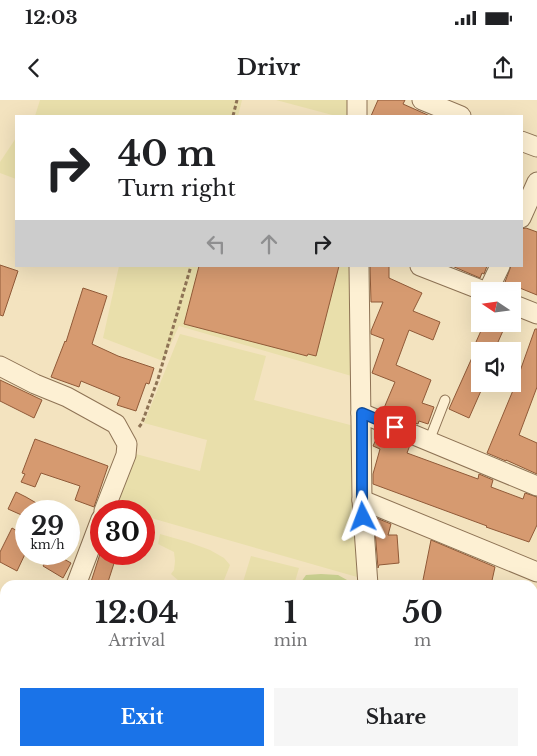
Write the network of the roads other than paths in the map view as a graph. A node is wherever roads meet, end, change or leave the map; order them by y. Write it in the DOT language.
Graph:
graph roads {
  1 [pos="357,100"];
  2 [pos="422,100"];
  3 [pos="357,115"];
  4 [pos="459,115"];
  5 [pos="523,142"];
  6 [pos="537,147"];
  7 [pos="537,182"];
  8 [pos="523,214"];
  9 [pos="359,267"];
  10 [pos="423,267"];
  11 [pos="500,267"];
  12 [pos="492,282"];
  13 [pos="471,286"];
  14 [pos="521,308"];
  15 [pos="537,314"];
  16 [pos="0,366"];
  17 [pos="445,400"];
  18 [pos="362,413"];
  19 [pos="429,441"];
  20 [pos="537,486"];
  21 [pos="108,500"];
  22 [pos="362,500"];
  23 [pos="90,548"];
  24 [pos="535,568"];
  25 [pos="78,580"];
  26 [pos="368,580"];
  1 -- 3 [label="street"];
  2 -- 4 [label="street"];
  5 -- 6 [label="street"];
  7 -- 8 [label="street"];
  9 -- 18 [label="street"];
  10 -- 13 [label="street"];
  11 -- 12 [label="street"];
  14 -- 15 [label="street"];
  16 -- 21 [label="street"];
  17 -- 19 [label="lane"];
  18 -- 19 [label="street"];
  18 -- 22 [label="street"];
  19 -- 20 [label="street"];
  22 -- 24 [label="street"];
  22 -- 26 [label="street"];
  23 -- 25 [label="street"];
}
